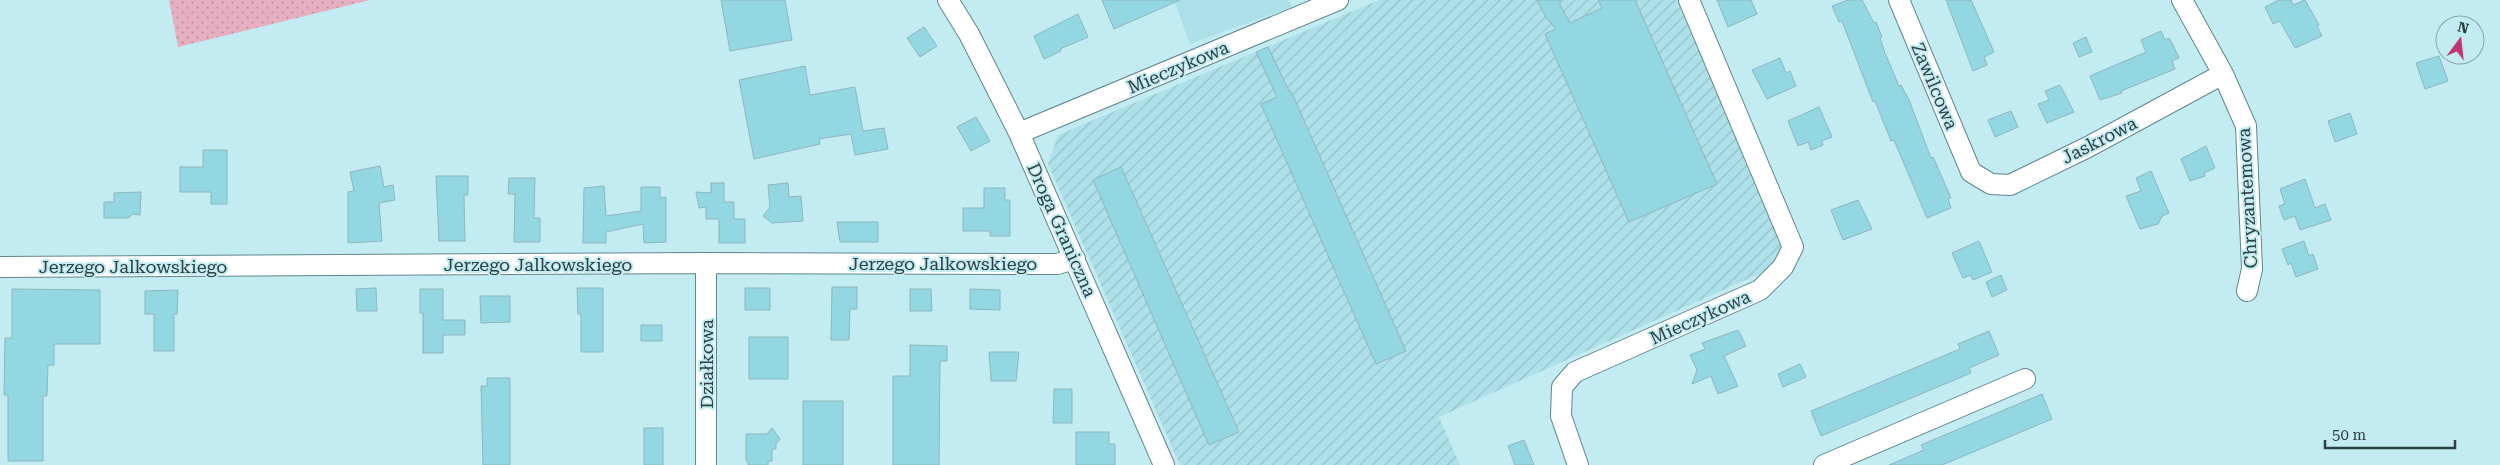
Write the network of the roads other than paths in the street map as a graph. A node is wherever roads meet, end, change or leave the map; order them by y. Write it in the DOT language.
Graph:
graph roads {
  1 [pos="948,0"];
  2 [pos="1338,0"];
  3 [pos="1689,0"];
  4 [pos="1899,0"];
  5 [pos="2182,0"];
  6 [pos="2223,74"];
  7 [pos="1019,133"];
  8 [pos="1971,172"];
  9 [pos="1075,259"];
  10 [pos="706,263"];
  11 [pos="0,267"];
  12 [pos="2247,291"];
  13 [pos="2025,379"];
  14 [pos="1824,464"];
  15 [pos="706,465"];
  16 [pos="1164,465"];
  17 [pos="1578,465"];
  1 -- 7 [label="street, Droga Graniczna"];
  2 -- 7 [label="street, Mieczykowa"];
  3 -- 17 [label="street, Mieczykowa"];
  4 -- 8 [label="street, Zawilcowa"];
  5 -- 6 [label="street, Chryzantemowa"];
  6 -- 8 [label="street, Jaskrowa"];
  6 -- 12 [label="street, Chryzantemowa"];
  7 -- 9 [label="street, Droga Graniczna"];
  9 -- 10 [label="street, Jerzego Jalkowskiego"];
  9 -- 16 [label="street, Droga Graniczna"];
  10 -- 11 [label="street, Jerzego Jalkowskiego"];
  10 -- 15 [label="street, Działkowa"];
  13 -- 14 [label="street"];
}
